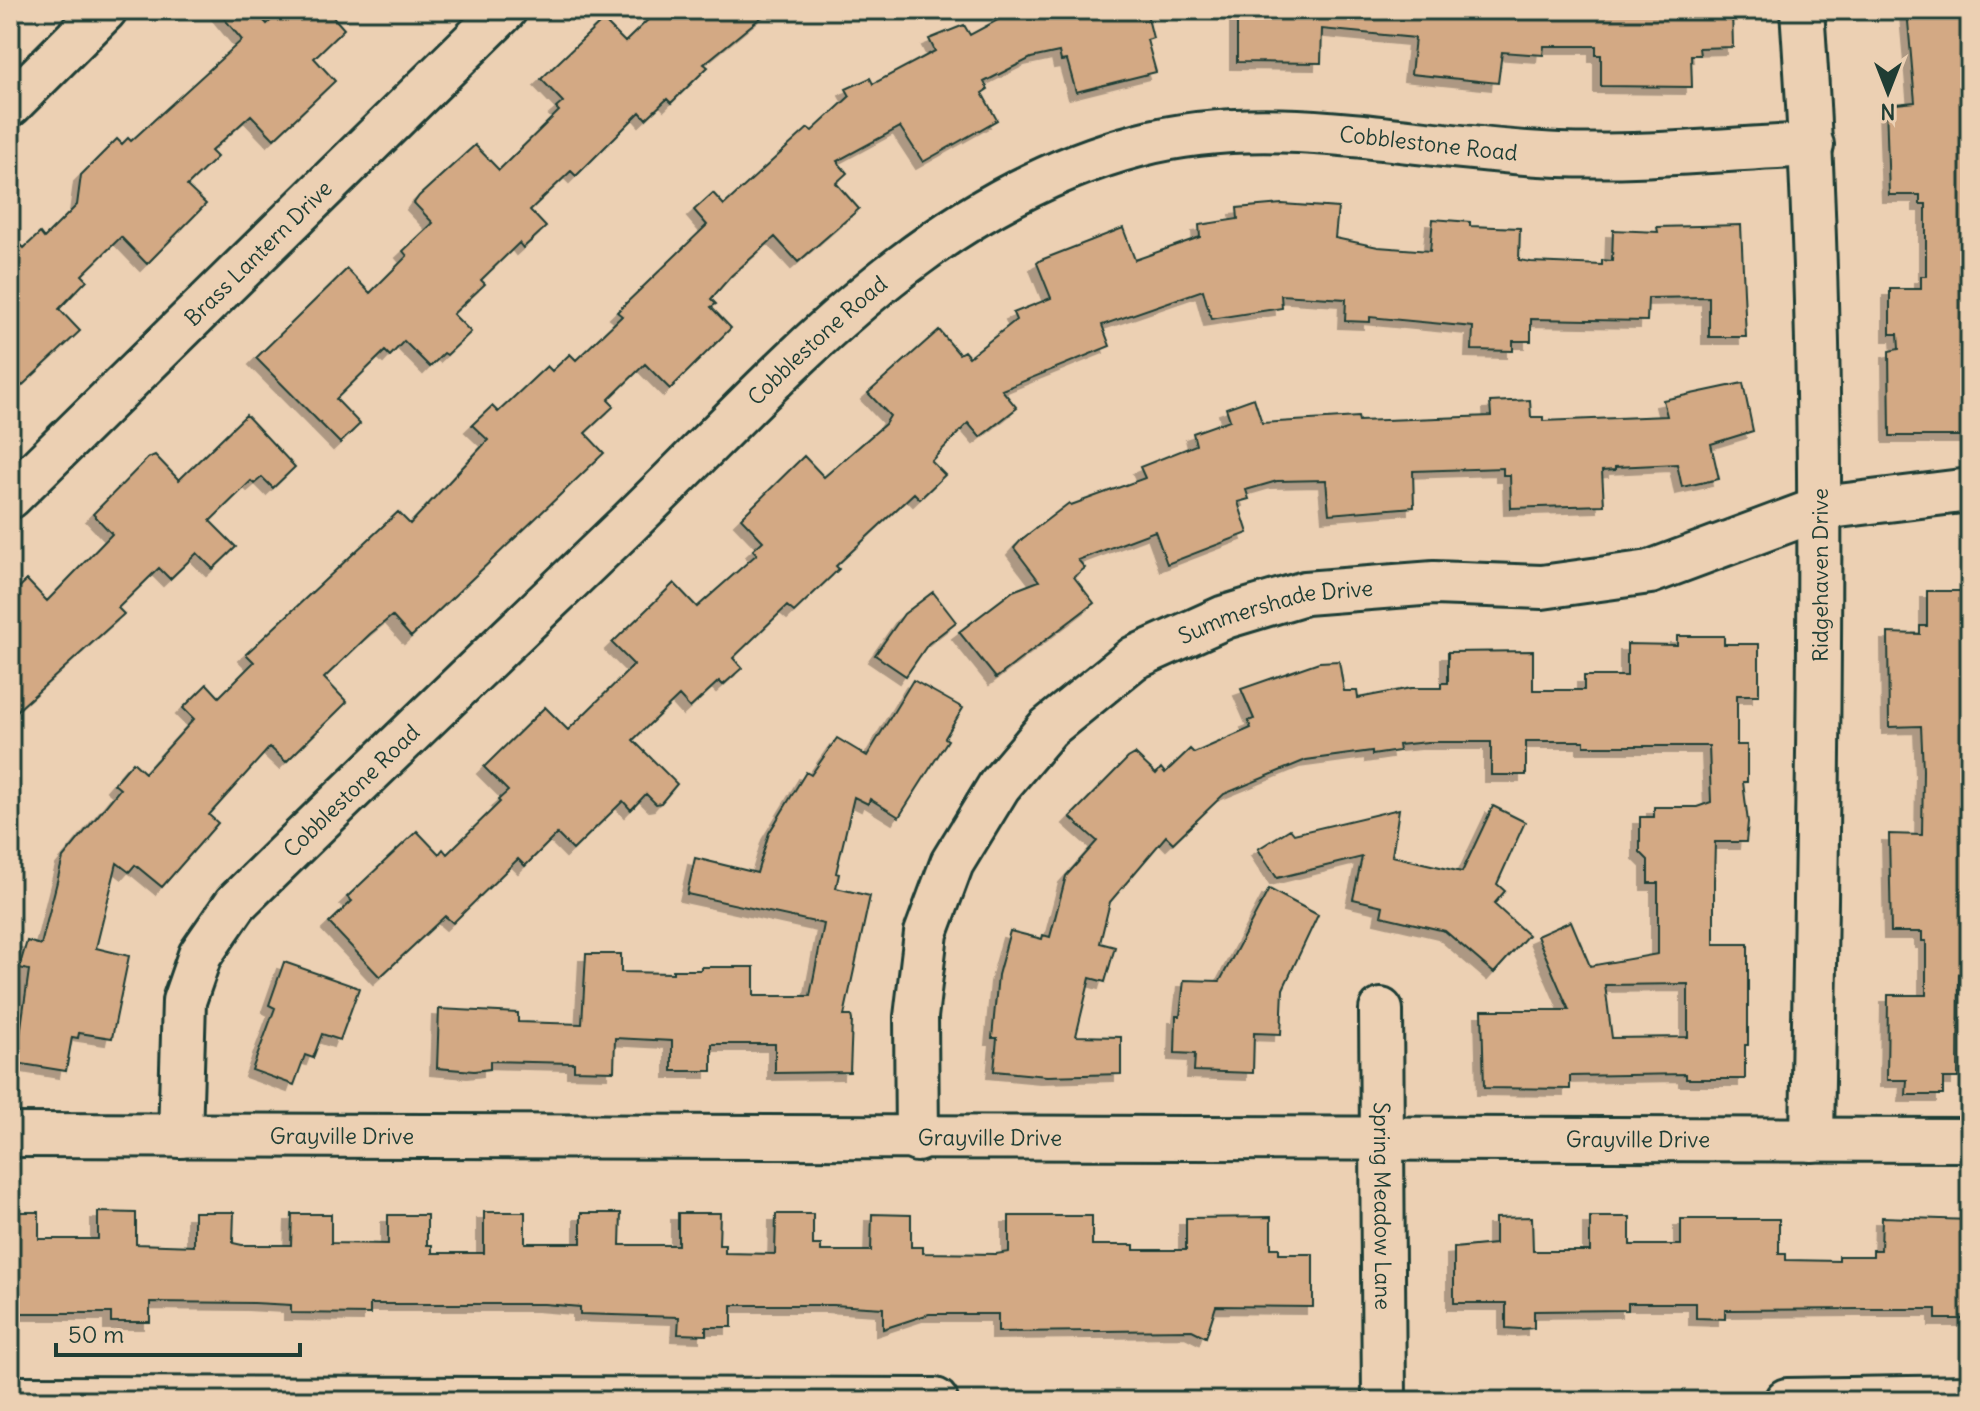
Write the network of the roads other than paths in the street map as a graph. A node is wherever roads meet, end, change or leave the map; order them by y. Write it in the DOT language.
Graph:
graph roads {
  1 [pos="105,10"];
  2 [pos="505,10"];
  3 [pos="1802,10"];
  4 [pos="10,105"];
  5 [pos="1812,145"];
  6 [pos="1970,490"];
  7 [pos="10,497"];
  8 [pos="1822,508"];
  9 [pos="1381,1010"];
  10 [pos="10,1135"];
  11 [pos="180,1136"];
  12 [pos="1382,1138"];
  13 [pos="917,1140"];
  14 [pos="1812,1140"];
  15 [pos="1970,1140"];
  16 [pos="1970,1398"];
  17 [pos="10,1399"];
  18 [pos="935,1401"];
  19 [pos="1384,1401"];
  20 [pos="1787,1401"];
  1 -- 4 [label="street"];
  2 -- 7 [label="street, Brass Lantern Drive"];
  3 -- 5 [label="street, Ridgehaven Drive"];
  5 -- 8 [label="street, Ridgehaven Drive"];
  5 -- 11 [label="street, Cobblestone Road"];
  6 -- 8 [label="street, Summershade Drive"];
  8 -- 13 [label="street, Summershade Drive"];
  8 -- 14 [label="street, Ridgehaven Drive"];
  9 -- 12 [label="street, Spring Meadow Lane"];
  10 -- 11 [label="street, Grayville Drive"];
  11 -- 13 [label="street, Grayville Drive"];
  12 -- 13 [label="street, Grayville Drive"];
  12 -- 14 [label="street, Grayville Drive"];
  12 -- 19 [label="street, Spring Meadow Lane"];
  14 -- 15 [label="street, Grayville Drive"];
  16 -- 20 [label="main road"];
  17 -- 18 [label="main road"];
}
